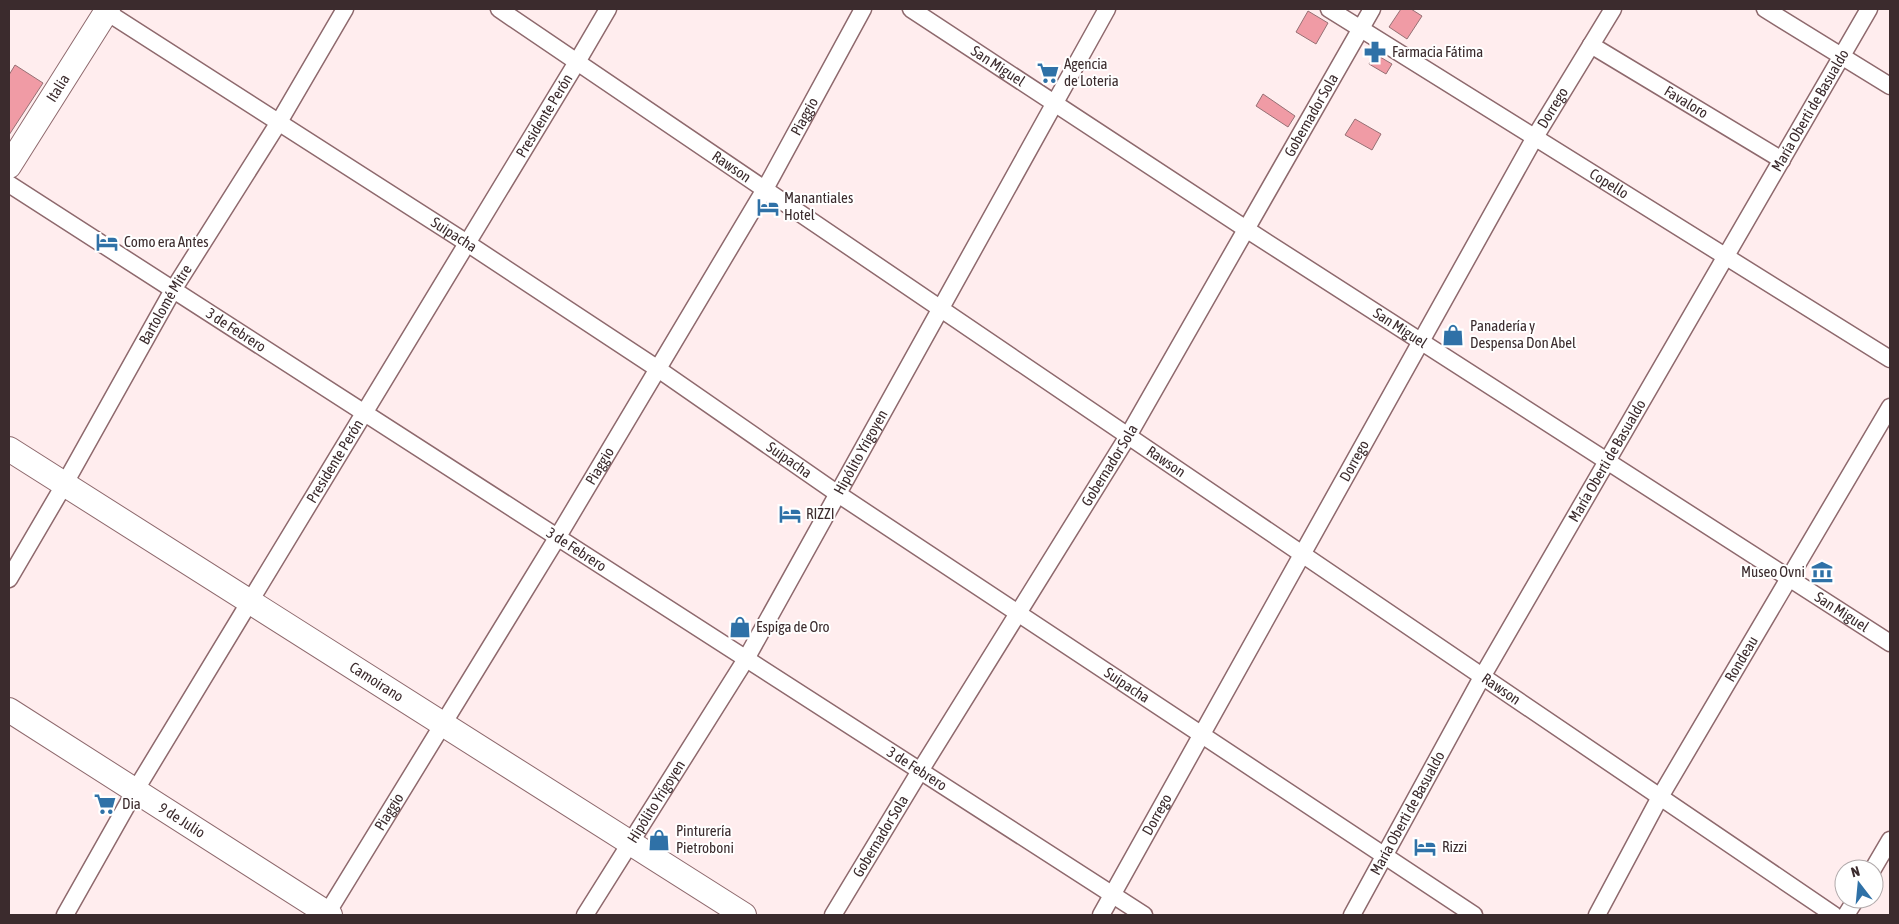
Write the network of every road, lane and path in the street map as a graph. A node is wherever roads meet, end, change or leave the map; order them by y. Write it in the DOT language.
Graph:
graph roads {
  1 [pos="345,9"];
  2 [pos="499,9"];
  3 [pos="608,9"];
  4 [pos="863,9"];
  5 [pos="911,9"];
  6 [pos="1107,9"];
  7 [pos="1329,9"];
  8 [pos="1372,9"];
  9 [pos="1613,9"];
  10 [pos="1765,9"];
  11 [pos="1869,9"];
  12 [pos="106,10"];
  13 [pos="1361,29"];
  14 [pos="1591,45"];
  15 [pos="1842,56"];
  16 [pos="578,62"];
  17 [pos="1890,86"];
  18 [pos="1055,103"];
  19 [pos="279,122"];
  20 [pos="1535,136"];
  21 [pos="1782,160"];
  22 [pos="9,166"];
  23 [pos="9,184"];
  24 [pos="765,189"];
  25 [pos="1246,230"];
  26 [pos="467,243"];
  27 [pos="1726,256"];
  28 [pos="173,290"];
  29 [pos="941,309"];
  30 [pos="1421,342"];
  31 [pos="1890,359"];
  32 [pos="658,369"];
  33 [pos="1890,407"];
  34 [pos="363,413"];
  35 [pos="1128,436"];
  36 [pos="9,449"];
  37 [pos="1607,461"];
  38 [pos="64,485"];
  39 [pos="838,494"];
  40 [pos="558,538"];
  41 [pos="1302,554"];
  42 [pos="1789,578"];
  43 [pos="9,579"];
  44 [pos="249,602"];
  45 [pos="1018,612"];
  46 [pos="1890,643"];
  47 [pos="746,659"];
  48 [pos="1482,676"];
  49 [pos="9,710"];
  50 [pos="442,725"];
  51 [pos="1202,734"];
  52 [pos="920,771"];
  53 [pos="135,791"];
  54 [pos="1660,797"];
  55 [pos="1890,840"];
  56 [pos="630,844"];
  57 [pos="1384,855"];
  58 [pos="1879,859"];
  59 [pos="1112,895"];
  60 [pos="64,915"];
  61 [pos="327,915"];
  62 [pos="586,915"];
  63 [pos="744,915"];
  64 [pos="833,915"];
  65 [pos="1101,915"];
  66 [pos="1144,915"];
  67 [pos="1352,915"];
  68 [pos="1474,915"];
  69 [pos="1597,915"];
  70 [pos="1834,915"];
  1 -- 19 [label="street, Bartolomé Mitre"];
  2 -- 16 [label="street, Rawson"];
  3 -- 16 [label="street, Presidente Perón"];
  4 -- 24 [label="street, Piaggio"];
  5 -- 18 [label="street, San Miguel"];
  6 -- 18 [label="street, Hipólito Yrigoyen"];
  7 -- 13 [label="street, Copello"];
  8 -- 13 [label="street, Gobernador Sola"];
  9 -- 14 [label="street, Dorrego"];
  10 -- 15 [label="street"];
  11 -- 15 [label="street, María Oberti de Basualdo"];
  12 -- 19 [label="street, Suipacha"];
  12 -- 22 [label="street, Italia"];
  13 -- 20 [label="street, Copello"];
  13 -- 25 [label="street, Gobernador Sola"];
  14 -- 20 [label="street, Dorrego"];
  14 -- 21 [label="street, Favaloro"];
  15 -- 17 [label="street"];
  15 -- 21 [label="street, María Oberti de Basualdo"];
  16 -- 24 [label="street, Rawson"];
  16 -- 26 [label="street, Presidente Perón"];
  18 -- 25 [label="street, San Miguel"];
  18 -- 29 [label="street, Hipólito Yrigoyen"];
  19 -- 26 [label="street, Suipacha"];
  19 -- 28 [label="street, Bartolomé Mitre"];
  20 -- 27 [label="street, Copello"];
  20 -- 30 [label="street, Dorrego"];
  21 -- 27 [label="street, María Oberti de Basualdo"];
  23 -- 28 [label="street, 3 de Febrero"];
  24 -- 29 [label="street, Rawson"];
  24 -- 32 [label="street, Piaggio"];
  25 -- 30 [label="street, San Miguel"];
  25 -- 35 [label="street, Gobernador Sola"];
  26 -- 32 [label="street, Suipacha"];
  26 -- 34 [label="street, Presidente Perón"];
  27 -- 31 [label="street, Copello"];
  27 -- 37 [label="street, María Oberti de Basualdo"];
  28 -- 34 [label="street, 3 de Febrero"];
  28 -- 38 [label="street, Bartolomé Mitre"];
  29 -- 35 [label="street, Rawson"];
  29 -- 39 [label="street, Hipólito Yrigoyen"];
  30 -- 37 [label="street, San Miguel"];
  30 -- 41 [label="street, Dorrego"];
  32 -- 39 [label="street, Suipacha"];
  32 -- 40 [label="street, Piaggio"];
  33 -- 42 [label="street, Rondeau"];
  34 -- 40 [label="street, 3 de Febrero"];
  34 -- 44 [label="street, Presidente Perón"];
  35 -- 41 [label="street, Rawson"];
  35 -- 45 [label="street, Gobernador Sola"];
  36 -- 38 [label="street, Camoirano"];
  37 -- 42 [label="street, San Miguel"];
  37 -- 48 [label="street, María Oberti de Basualdo"];
  38 -- 43 [label="street, Bartolomé Mitre"];
  38 -- 44 [label="street, Camoirano"];
  39 -- 45 [label="street, Suipacha"];
  39 -- 47 [label="street, Hipólito Yrigoyen"];
  40 -- 47 [label="street, 3 de Febrero"];
  40 -- 50 [label="street, Piaggio"];
  41 -- 48 [label="street, Rawson"];
  41 -- 51 [label="street, Dorrego"];
  42 -- 46 [label="street, San Miguel"];
  42 -- 54 [label="street, Rondeau"];
  44 -- 50 [label="street, Camoirano"];
  44 -- 53 [label="street, Presidente Perón"];
  45 -- 51 [label="street, Suipacha"];
  45 -- 52 [label="street, Gobernador Sola"];
  47 -- 52 [label="street, 3 de Febrero"];
  47 -- 56 [label="street, Hipólito Yrigoyen"];
  48 -- 54 [label="street, Rawson"];
  48 -- 57 [label="street, María Oberti de Basualdo"];
  49 -- 53 [label="street, 9 de Julio"];
  50 -- 56 [label="street, Camoirano"];
  50 -- 61 [label="street, Piaggio"];
  51 -- 57 [label="street, Suipacha"];
  51 -- 59 [label="street, Dorrego"];
  52 -- 59 [label="street, 3 de Febrero"];
  52 -- 64 [label="street, Gobernador Sola"];
  53 -- 60 [label="street, Presidente Perón"];
  53 -- 61 [label="street, 9 de Julio"];
  54 -- 69 [label="street, Rondeau"];
  54 -- 70 [label="street, Rawson"];
  55 -- 58 [label="street"];
  56 -- 62 [label="street, Hipólito Yrigoyen"];
  56 -- 63 [label="street, Camoirano"];
  57 -- 67 [label="street, María Oberti de Basualdo"];
  57 -- 68 [label="street, Suipacha"];
  59 -- 65 [label="street, Dorrego"];
  59 -- 66 [label="street, 3 de Febrero"];
}
